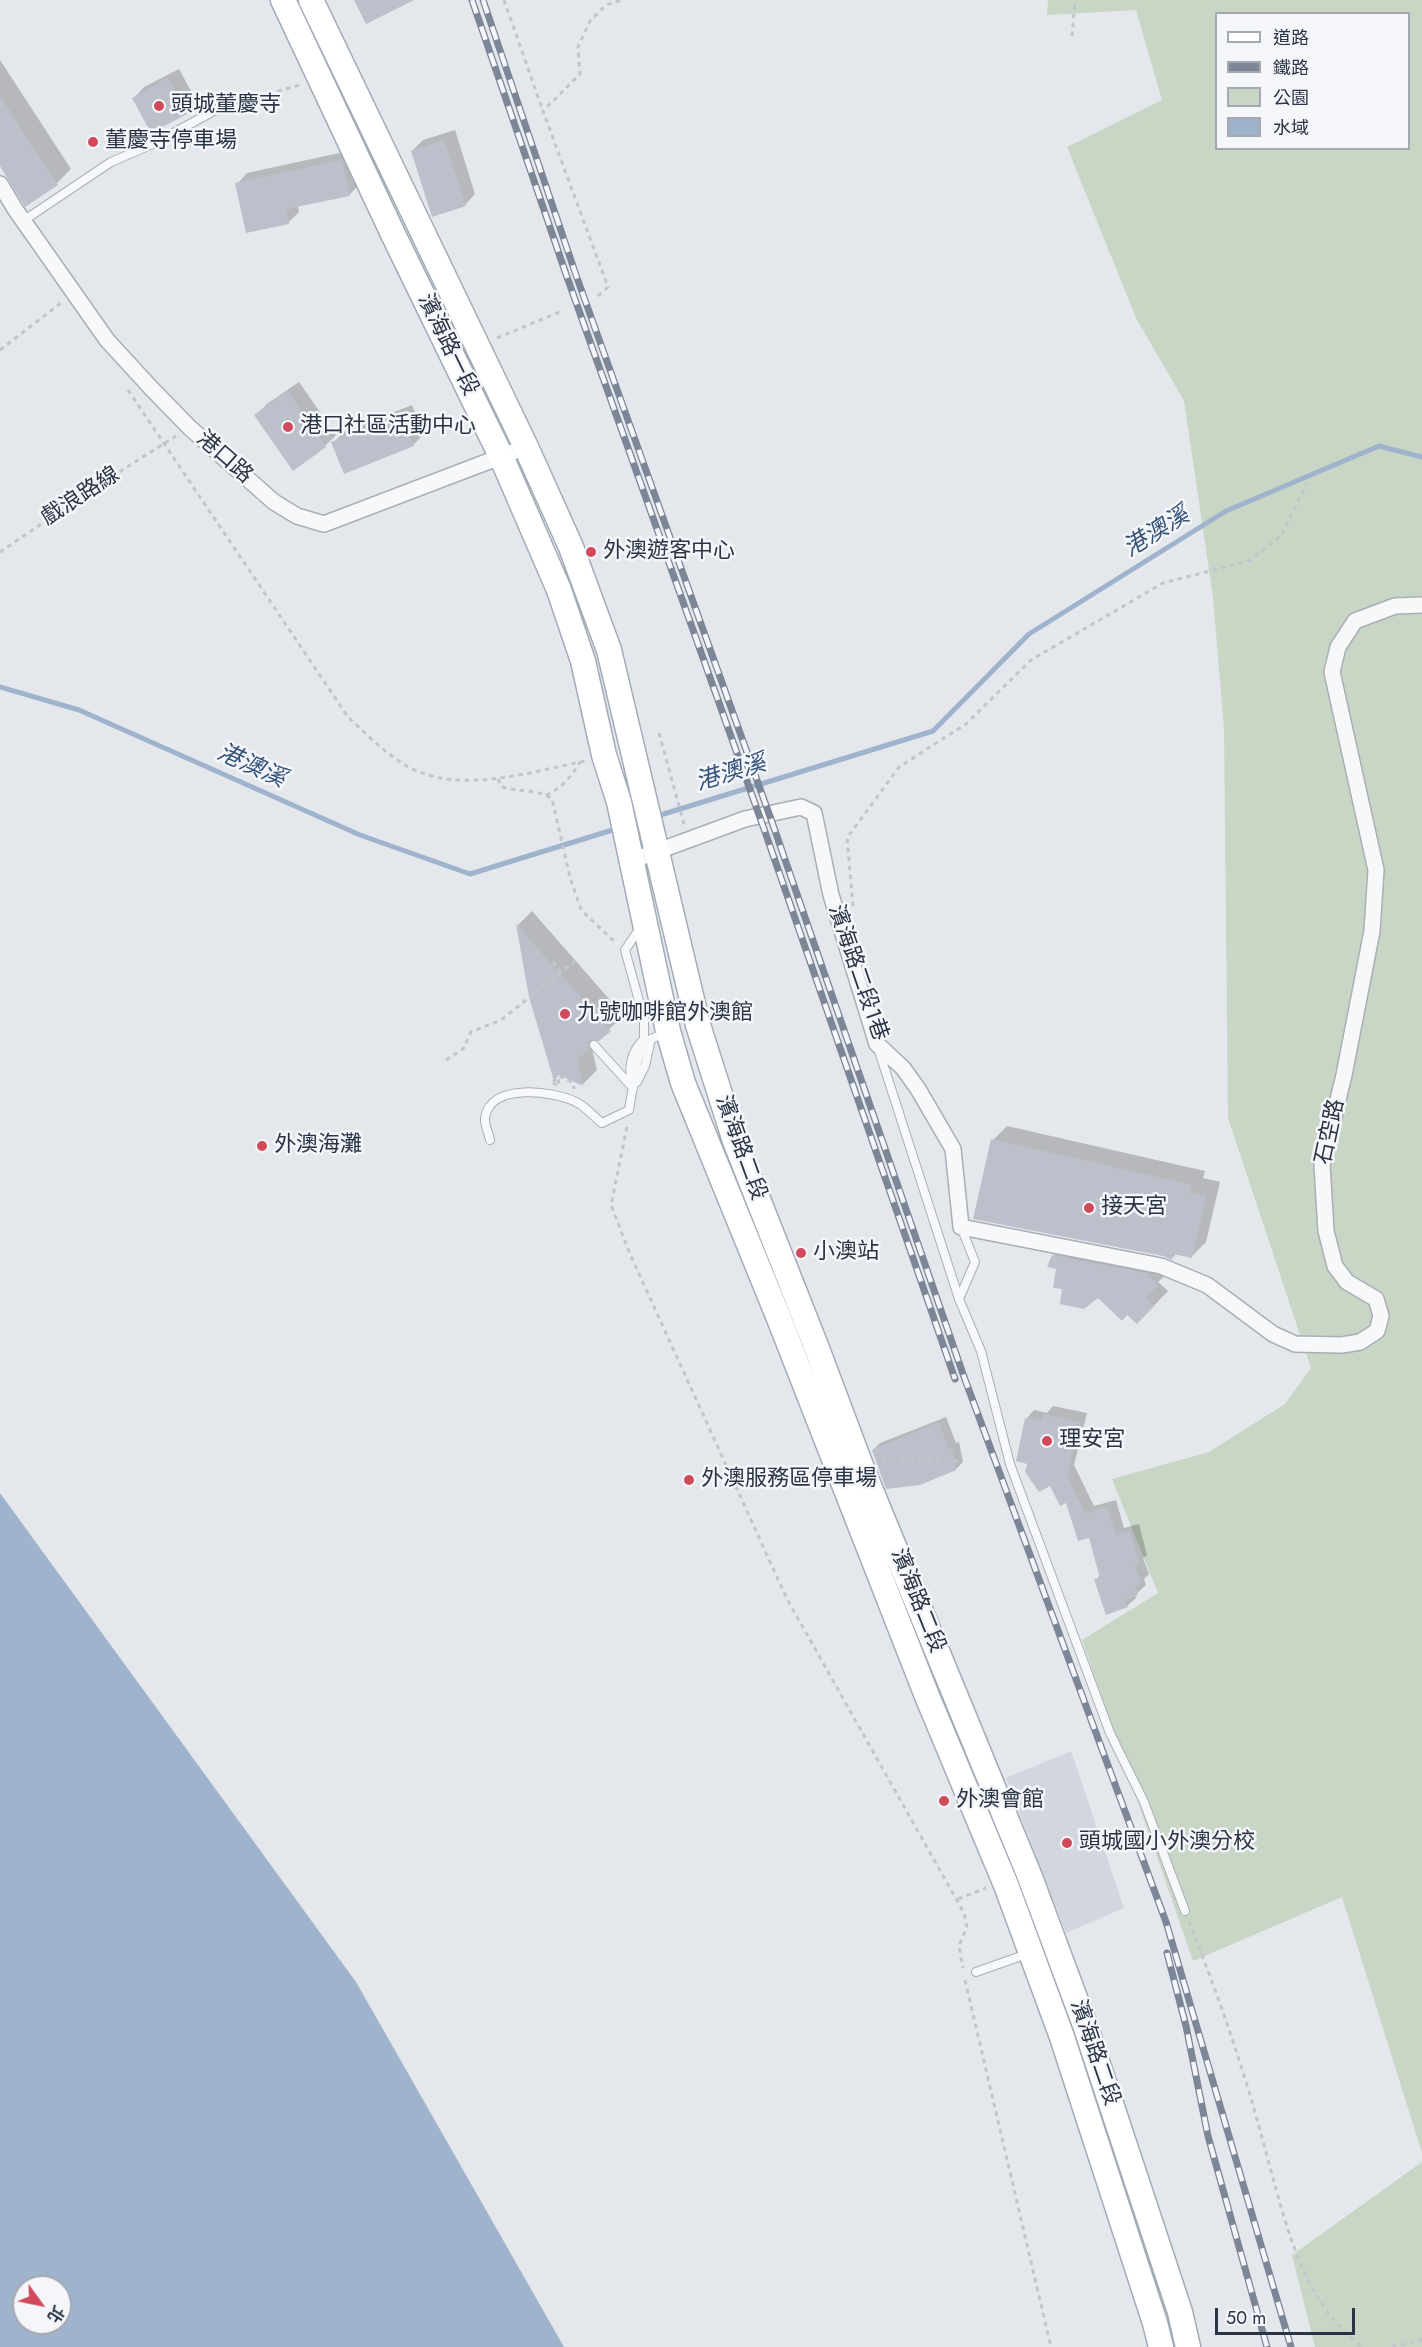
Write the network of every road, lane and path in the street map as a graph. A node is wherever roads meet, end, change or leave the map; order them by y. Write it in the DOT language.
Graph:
graph roads {
  1 [pos="284,0"];
  2 [pos="311,0"];
  3 [pos="504,0"];
  4 [pos="621,0"];
  5 [pos="1075,0"];
  6 [pos="1072,36"];
  7 [pos="344,71"];
  8 [pos="318,78"];
  9 [pos="223,106"];
  10 [pos="543,111"];
  11 [pos="0,184"];
  12 [pos="23,221"];
  13 [pos="417,222"];
  14 [pos="393,234"];
  15 [pos="598,296"];
  16 [pos="63,302"];
  17 [pos="562,311"];
  18 [pos="476,347"];
  19 [pos="0,350"];
  20 [pos="124,384"];
  21 [pos="164,443"];
  22 [pos="526,447"];
  23 [pos="501,456"];
  24 [pos="1307,483"];
  25 [pos="0,552"];
  26 [pos="1422,605"];
  27 [pos="659,733"];
  28 [pos="591,760"];
  29 [pos="580,762"];
  30 [pos="498,779"];
  31 [pos="644,794"];
  32 [pos="546,795"];
  33 [pos="685,830"];
  34 [pos="656,852"];
  35 [pos="631,861"];
  36 [pos="853,906"];
  37 [pos="645,921"];
  38 [pos="625,950"];
  39 [pos="576,960"];
  40 [pos="553,962"];
  41 [pos="561,972"];
  42 [pos="668,1031"];
  43 [pos="877,1044"];
  44 [pos="594,1045"];
  45 [pos="446,1060"];
  46 [pos="558,1076"];
  47 [pos="553,1083"];
  48 [pos="633,1088"];
  49 [pos="629,1110"];
  50 [pos="490,1140"];
  51 [pos="735,1141"];
  52 [pos="711,1150"];
  53 [pos="962,1227"];
  54 [pos="959,1299"];
  55 [pos="816,1346"];
  56 [pos="794,1360"];
  57 [pos="958,1461"];
  58 [pos="859,1470"];
  59 [pos="953,1687"];
  60 [pos="927,1696"];
  61 [pos="1030,1877"];
  62 [pos="999,1885"];
  63 [pos="958,1899"];
  64 [pos="1185,1911"];
  65 [pos="1031,1953"];
  66 [pos="976,1972"];
  67 [pos="1180,2312"];
  68 [pos="1155,2323"];
  69 [pos="1422,2340"];
  70 [pos="1051,2347"];
  71 [pos="1161,2347"];
  72 [pos="1188,2347"];
  73 [pos="1364,2347"];
  74 [pos="1392,2347"];
  1 -- 8 [label="main road, 濱海路一段"];
  2 -- 7 [label="main road, 濱海路一段"];
  3 -- 10 [label="path"];
  4 -- 10 [label="path"];
  5 -- 6 [label="path"];
  7 -- 8 [label="main road"];
  7 -- 13 [label="main road, 濱海路一段"];
  8 -- 9 [label="path"];
  8 -- 14 [label="main road, 濱海路一段"];
  9 -- 12 [label="lane"];
  10 -- 15 [label="path"];
  11 -- 12 [label="street, 港口路"];
  12 -- 23 [label="street, 港口路"];
  13 -- 14 [label="main road"];
  13 -- 18 [label="main road, 濱海路一段"];
  14 -- 23 [label="main road, 濱海路一段"];
  16 -- 19 [label="path"];
  17 -- 18 [label="path"];
  18 -- 22 [label="main road, 濱海路一段"];
  20 -- 21 [label="path"];
  21 -- 25 [label="path, 戲浪路線"];
  21 -- 30 [label="path"];
  22 -- 23 [label="street, 港口路"];
  22 -- 31 [label="main road, 濱海路一段"];
  23 -- 35 [label="main road, 濱海路一段"];
  24 -- 36 [label="path"];
  26 -- 53 [label="street, 石空路"];
  27 -- 33 [label="path"];
  28 -- 29 [label="path"];
  29 -- 30 [label="path"];
  29 -- 32 [label="path"];
  30 -- 32 [label="path"];
  31 -- 34 [label="main road, 濱海路二段"];
  32 -- 38 [label="path"];
  34 -- 35 [label="street, 濱海路二段1巷"];
  34 -- 43 [label="street, 濱海路二段1巷"];
  34 -- 51 [label="main road, 濱海路二段"];
  35 -- 37 [label="main road, 濱海路二段"];
  37 -- 38 [label="lane"];
  37 -- 42 [label="main road, 濱海路二段"];
  38 -- 48 [label="lane"];
  39 -- 41 [label="path"];
  40 -- 41 [label="path"];
  41 -- 45 [label="path"];
  42 -- 48 [label="lane"];
  42 -- 52 [label="main road, 濱海路二段"];
  43 -- 53 [label="street, 濱海路二段1巷"];
  43 -- 54 [label="lane"];
  44 -- 48 [label="lane"];
  46 -- 47 [label="path, bridge"];
  48 -- 49 [label="lane"];
  49 -- 50 [label="lane"];
  49 -- 63 [label="path"];
  51 -- 52 [label="main road"];
  51 -- 55 [label="main road, 濱海路二段"];
  52 -- 56 [label="main road, 濱海路二段"];
  53 -- 54 [label="lane, 濱海路二段1巷"];
  54 -- 64 [label="lane"];
  55 -- 56 [label="main road"];
  55 -- 58 [label="main road, 濱海路二段"];
  56 -- 58 [label="main road, 濱海路二段"];
  57 -- 58 [label="path"];
  58 -- 59 [label="main road, 濱海路二段"];
  58 -- 60 [label="main road, 濱海路二段"];
  59 -- 60 [label="main road"];
  59 -- 61 [label="main road, 濱海路二段"];
  60 -- 62 [label="main road, 濱海路二段"];
  61 -- 62 [label="main road"];
  61 -- 67 [label="main road, 濱海路二段"];
  62 -- 63 [label="path"];
  62 -- 65 [label="main road, 濱海路二段"];
  63 -- 70 [label="path"];
  64 -- 73 [label="path"];
  65 -- 66 [label="lane"];
  65 -- 68 [label="main road, 濱海路二段"];
  67 -- 68 [label="main road"];
  67 -- 72 [label="main road, 濱海路二段"];
  68 -- 71 [label="main road, 濱海路二段"];
  69 -- 74 [label="path"];
}
